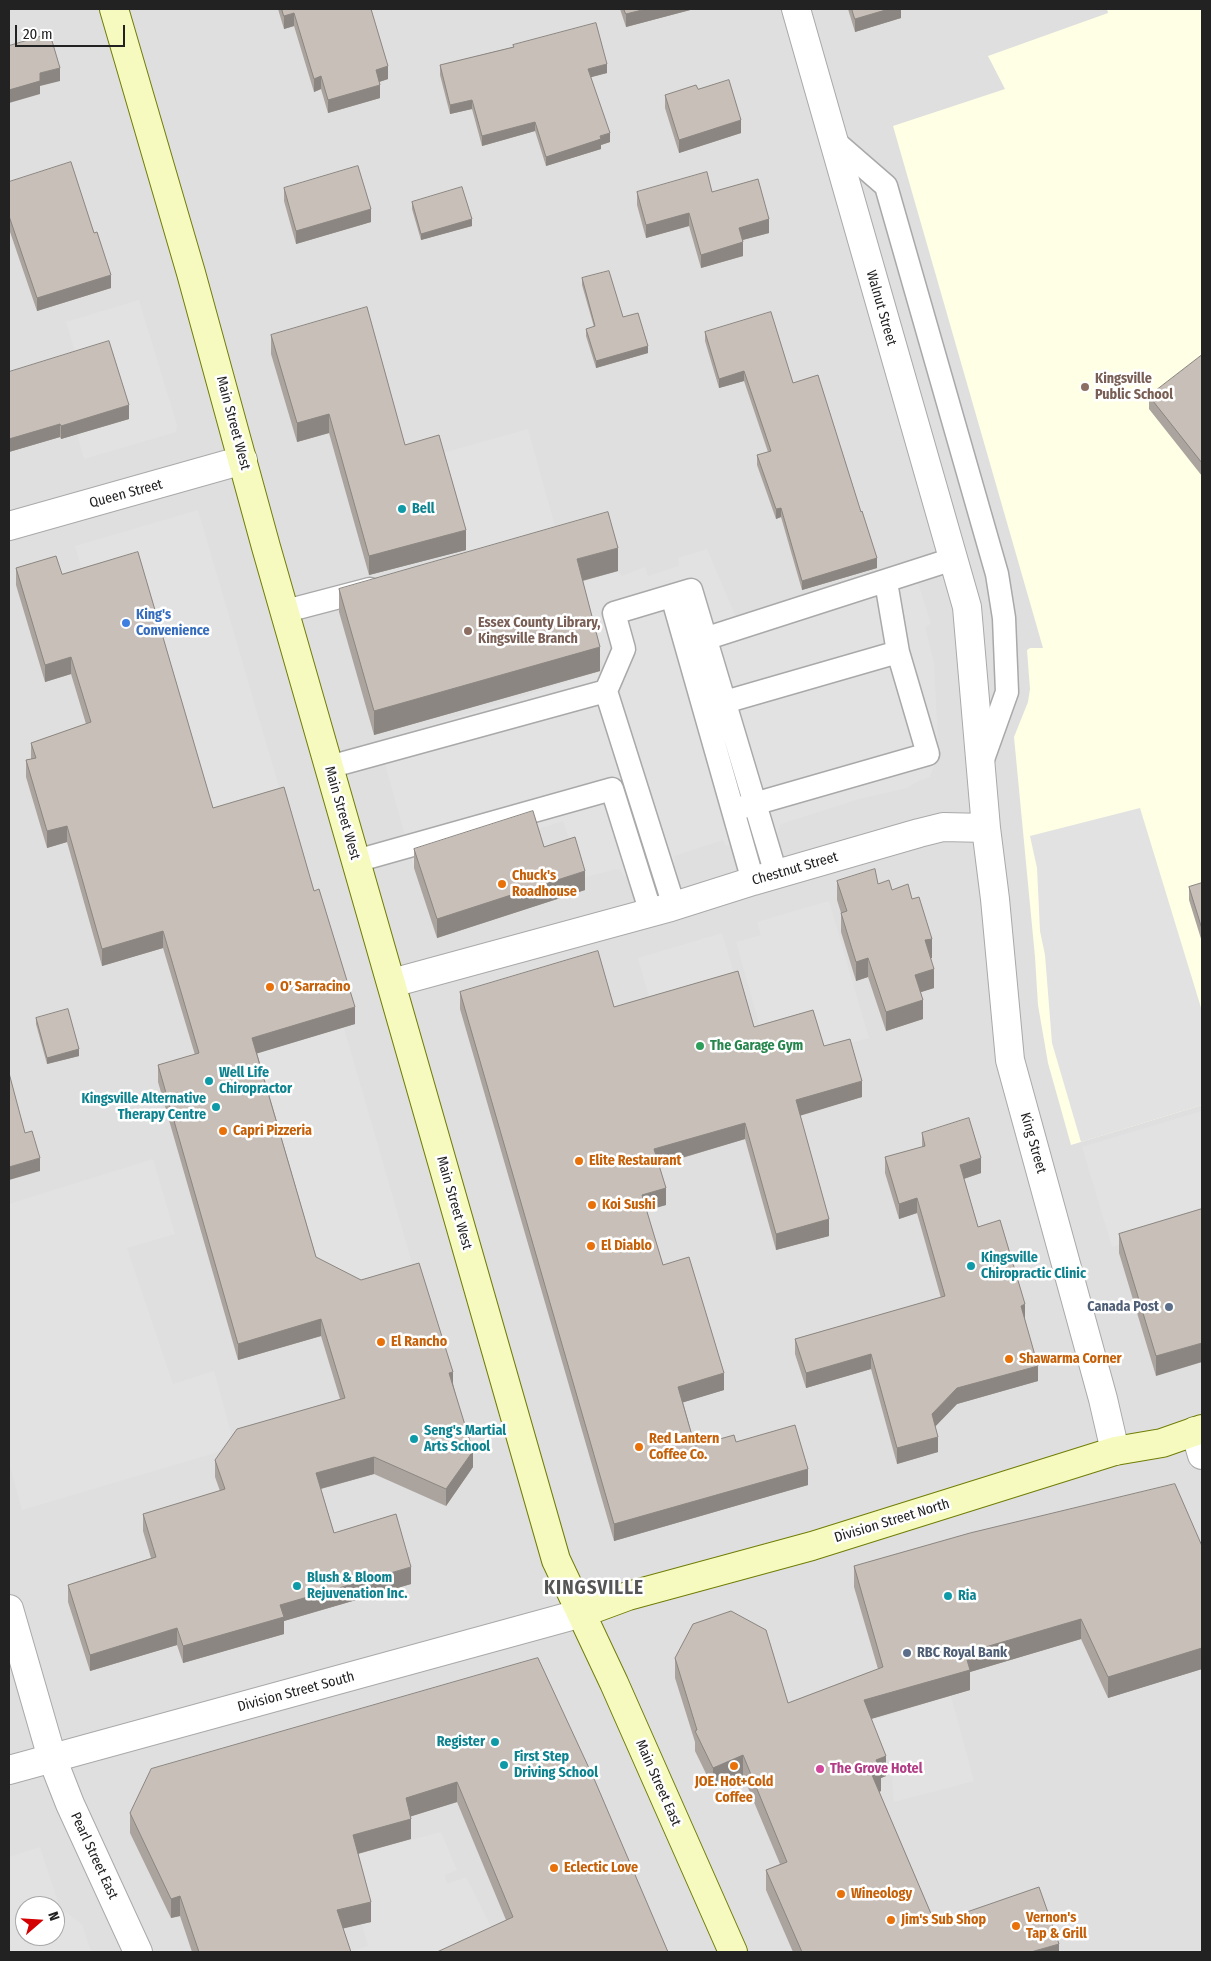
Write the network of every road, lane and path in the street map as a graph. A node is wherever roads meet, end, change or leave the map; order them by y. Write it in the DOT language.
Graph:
graph roads {
  1 [pos="114,9"];
  2 [pos="796,9"];
  3 [pos="833,140"];
  4 [pos="243,460"];
  5 [pos="9,526"];
  6 [pos="953,559"];
  7 [pos="886,582"];
  8 [pos="387,584"];
  9 [pos="286,611"];
  10 [pos="696,641"];
  11 [pos="898,652"];
  12 [pos="606,692"];
  13 [pos="714,705"];
  14 [pos="981,762"];
  15 [pos="329,767"];
  16 [pos="744,807"];
  17 [pos="986,828"];
  18 [pos="356,861"];
  19 [pos="764,878"];
  20 [pos="662,909"];
  21 [pos="392,983"];
  22 [pos="1200,1438"];
  23 [pos="1115,1450"];
  24 [pos="9,1609"];
  25 [pos="582,1614"];
  26 [pos="52,1758"];
  27 [pos="9,1770"];
  28 [pos="138,1952"];
  29 [pos="733,1952"];
  1 -- 4 [label="main road, Main Street West"];
  2 -- 3 [label="street, Walnut Street"];
  3 -- 6 [label="street, Walnut Street"];
  3 -- 14 [label="lane"];
  4 -- 5 [label="street, Queen Street"];
  4 -- 9 [label="main road, Main Street West"];
  6 -- 7 [label="lane"];
  6 -- 14 [label="street, Walnut Street"];
  7 -- 10 [label="lane"];
  7 -- 11 [label="lane"];
  8 -- 9 [label="lane"];
  9 -- 15 [label="main road, Main Street West"];
  10 -- 12 [label="lane"];
  10 -- 13 [label="lane"];
  11 -- 13 [label="lane"];
  11 -- 16 [label="lane"];
  12 -- 15 [label="lane"];
  12 -- 20 [label="lane"];
  13 -- 16 [label="lane"];
  14 -- 17 [label="street"];
  15 -- 18 [label="main road, Main Street West"];
  16 -- 19 [label="lane"];
  17 -- 19 [label="street, Chestnut Street"];
  17 -- 23 [label="street, King Street"];
  18 -- 20 [label="lane"];
  18 -- 21 [label="main road, Main Street West"];
  19 -- 20 [label="street, Chestnut Street"];
  20 -- 21 [label="street, Chestnut Street"];
  21 -- 25 [label="main road, Main Street West"];
  22 -- 23 [label="main road, Division Street North"];
  23 -- 25 [label="main road, Division Street North"];
  24 -- 26 [label="street, Pearl Street East"];
  25 -- 26 [label="street, Division Street South"];
  25 -- 29 [label="main road, Main Street East"];
  26 -- 27 [label="street, Division Street South"];
  26 -- 28 [label="street, Pearl Street East"];
}
